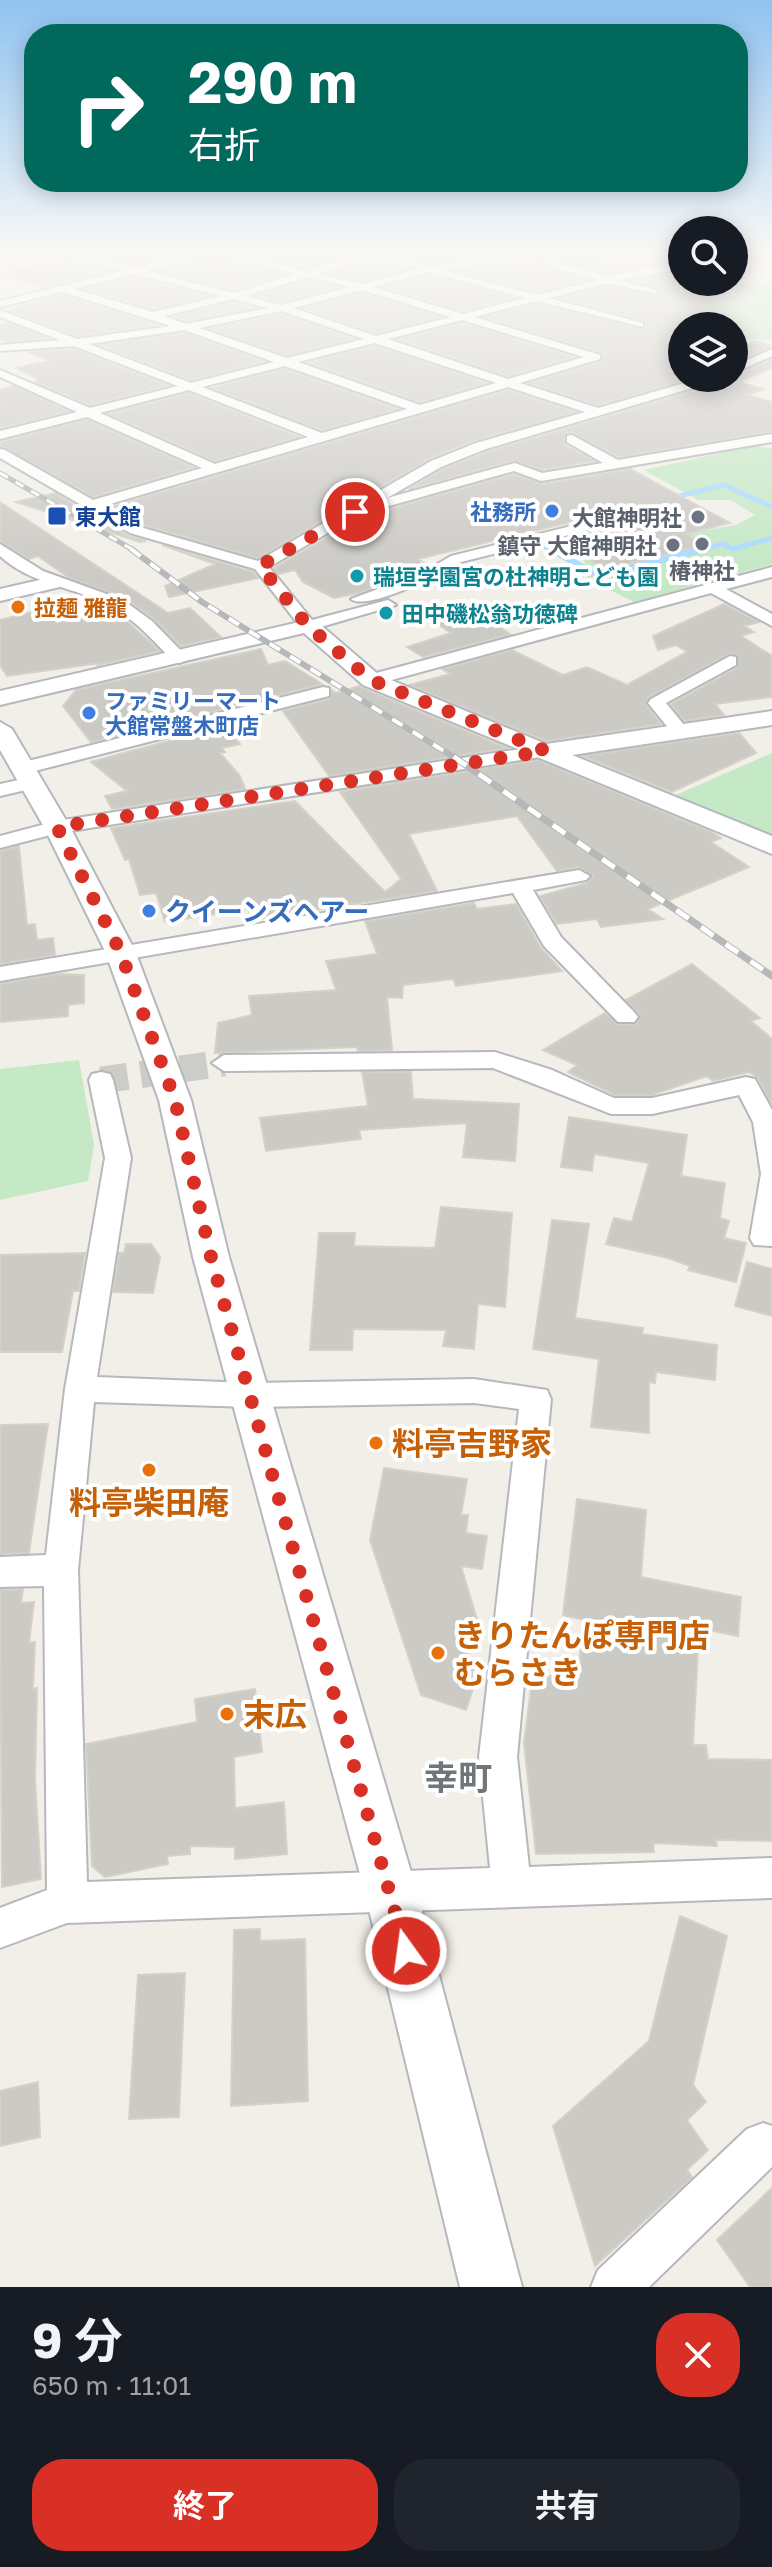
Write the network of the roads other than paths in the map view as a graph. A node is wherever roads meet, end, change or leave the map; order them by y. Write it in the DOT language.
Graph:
graph roads {
  1 [pos="127,361"];
  2 [pos="282,361"];
  3 [pos="291,361"];
  4 [pos="440,361"];
  5 [pos="584,361"];
  6 [pos="286,362"];
  7 [pos="0,373"];
  8 [pos="510,383"];
  9 [pos="191,386"];
  10 [pos="668,392"];
  11 [pos="420,409"];
  12 [pos="597,412"];
  13 [pos="88,413"];
  14 [pos="0,435"];
  15 [pos="322,438"];
  16 [pos="772,438"];
  17 [pos="572,439"];
  18 [pos="0,453"];
  19 [pos="615,464"];
  20 [pos="215,469"];
  21 [pos="94,504"];
  22 [pos="651,510"];
  23 [pos="355,512"];
  24 [pos="0,548"];
  25 [pos="260,566"];
  26 [pos="772,572"];
  27 [pos="57,582"];
  28 [pos="713,588"];
  29 [pos="0,595"];
  30 [pos="388,605"];
  31 [pos="348,615"];
  32 [pos="772,621"];
  33 [pos="308,626"];
  34 [pos="180,658"];
  35 [pos="730,661"];
  36 [pos="371,680"];
  37 [pos="323,692"];
  38 [pos="0,698"];
  39 [pos="772,718"];
  40 [pos="0,729"];
  41 [pos="680,731"];
  42 [pos="546,751"];
  43 [pos="28,775"];
  44 [pos="0,790"];
  45 [pos="57,827"];
  46 [pos="0,842"];
  47 [pos="772,846"];
  48 [pos="579,876"];
  49 [pos="520,886"];
  50 [pos="120,951"];
  51 [pos="0,974"];
  52 [pos="626,1017"];
  53 [pos="224,1063"];
  54 [pos="101,1080"];
  55 [pos="772,1170"];
  56 [pos="772,1179"];
  57 [pos="764,1238"];
  58 [pos="80,1389"];
  59 [pos="249,1395"];
  60 [pos="61,1570"];
  61 [pos="0,1572"];
  62 [pos="772,1878"];
  63 [pos="511,1885"];
  64 [pos="390,1889"];
  65 [pos="67,1903"];
  66 [pos="0,1928"];
  67 [pos="763,2145"];
  68 [pos="491,2287"];
  69 [pos="615,2287"];
  1 -- 9 [label="street"];
  2 -- 6 [label="street"];
  3 -- 6 [label="street"];
  4 -- 8 [label="street"];
  5 -- 8 [label="street"];
  6 -- 9 [label="street"];
  6 -- 11 [label="street"];
  7 -- 13 [label="street"];
  8 -- 11 [label="street"];
  8 -- 12 [label="street"];
  9 -- 13 [label="street"];
  9 -- 15 [label="street"];
  10 -- 12 [label="street"];
  11 -- 15 [label="street"];
  12 -- 23 [label="street"];
  13 -- 14 [label="street"];
  13 -- 20 [label="street"];
  15 -- 20 [label="street"];
  16 -- 19 [label="street"];
  17 -- 19 [label="street"];
  18 -- 21 [label="street"];
  19 -- 23 [label="street"];
  20 -- 21 [label="street"];
  21 -- 25 [label="street"];
  22 -- 31 [label="street"];
  23 -- 25 [label="street"];
  24 -- 27 [label="street"];
  25 -- 33 [label="street"];
  26 -- 28 [label="street"];
  27 -- 29 [label="street"];
  27 -- 34 [label="street"];
  28 -- 32 [label="street"];
  28 -- 36 [label="street"];
  30 -- 31 [label="street"];
  31 -- 33 [label="street"];
  33 -- 34 [label="street"];
  33 -- 36 [label="street"];
  34 -- 38 [label="street"];
  35 -- 41 [label="street"];
  36 -- 42 [label="street"];
  37 -- 43 [label="street"];
  39 -- 41 [label="street"];
  40 -- 43 [label="street"];
  41 -- 42 [label="street"];
  42 -- 45 [label="street"];
  42 -- 47 [label="street"];
  43 -- 44 [label="street"];
  43 -- 45 [label="street"];
  45 -- 46 [label="street"];
  45 -- 50 [label="street"];
  48 -- 49 [label="street"];
  49 -- 50 [label="street"];
  49 -- 52 [label="street"];
  50 -- 51 [label="street"];
  50 -- 59 [label="street"];
  53 -- 55 [label="street"];
  54 -- 58 [label="street"];
  56 -- 57 [label="street"];
  58 -- 59 [label="street"];
  58 -- 60 [label="street"];
  59 -- 63 [label="street"];
  59 -- 64 [label="street"];
  60 -- 61 [label="street"];
  60 -- 65 [label="street"];
  62 -- 63 [label="street"];
  63 -- 64 [label="street"];
  64 -- 65 [label="street"];
  64 -- 68 [label="street"];
  65 -- 66 [label="street"];
  67 -- 69 [label="street"];
}
